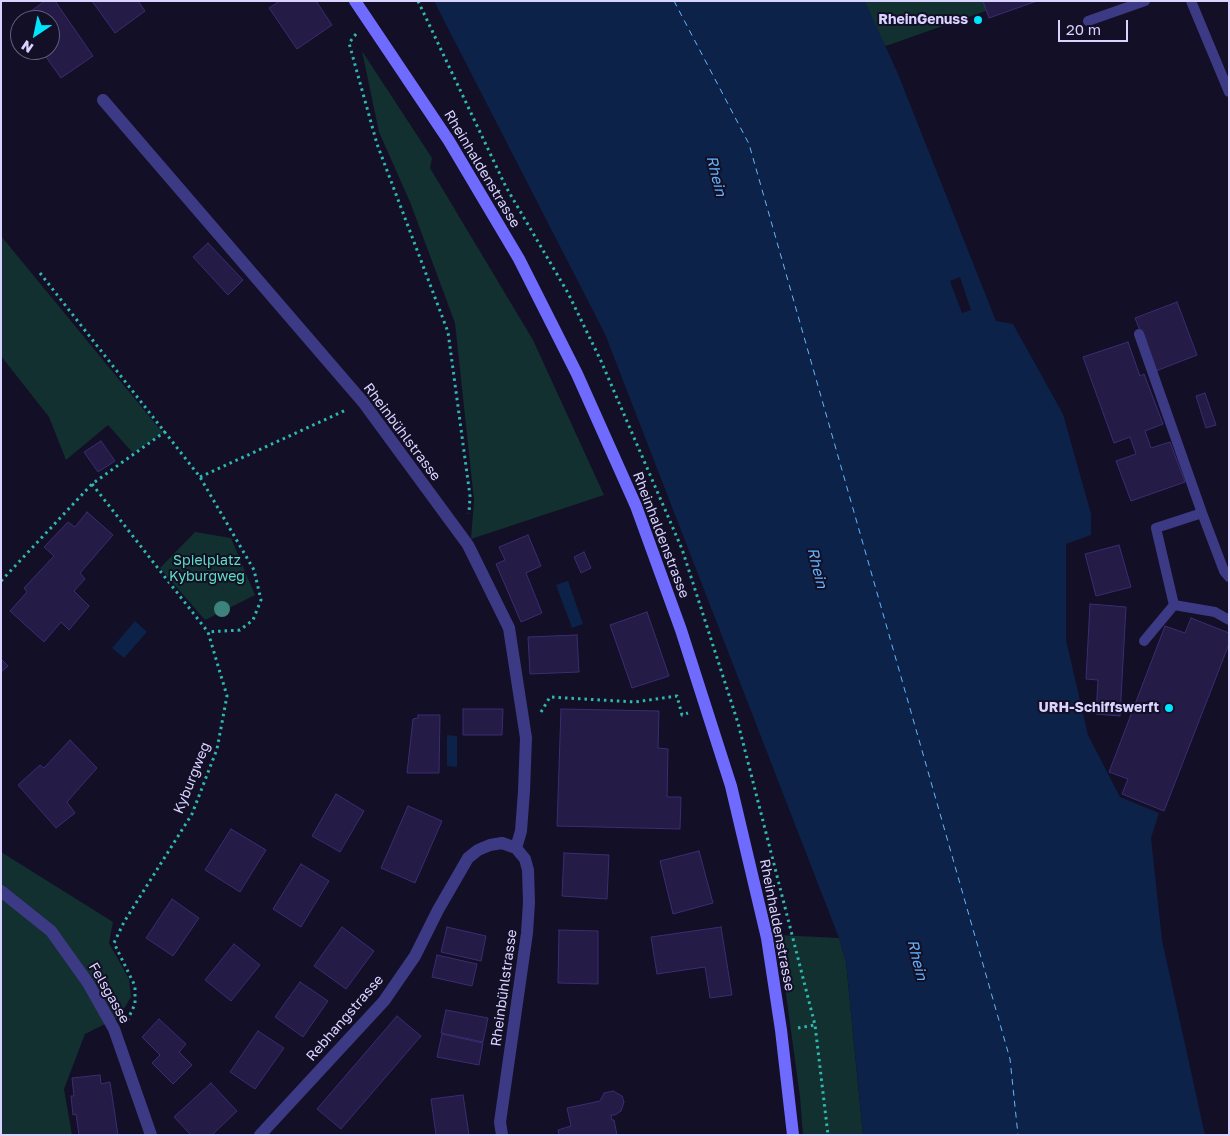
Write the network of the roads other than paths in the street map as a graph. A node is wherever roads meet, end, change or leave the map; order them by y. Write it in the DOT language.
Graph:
graph roads {
  1 [pos="356,1"];
  2 [pos="1145,1"];
  3 [pos="1191,1"];
  4 [pos="1088,21"];
  5 [pos="1229,92"];
  6 [pos="103,100"];
  7 [pos="1139,334"];
  8 [pos="1202,513"];
  9 [pos="1229,577"];
  10 [pos="1174,605"];
  11 [pos="1229,620"];
  12 [pos="1144,641"];
  13 [pos="516,848"];
  14 [pos="1,892"];
  15 [pos="151,1135"];
  16 [pos="260,1135"];
  17 [pos="502,1135"];
  18 [pos="793,1135"];
  1 -- 18 [label="main road, Rheinhaldenstrasse"];
  2 -- 4 [label="lane"];
  3 -- 5 [label="lane"];
  6 -- 13 [label="street, Rheinbühlstrasse"];
  7 -- 8 [label="lane"];
  8 -- 9 [label="lane"];
  8 -- 10 [label="lane"];
  10 -- 11 [label="lane"];
  10 -- 12 [label="lane"];
  13 -- 16 [label="street, Rebhangstrasse"];
  13 -- 17 [label="street, Rheinbühlstrasse"];
  14 -- 15 [label="street, Felsgasse"];
}
